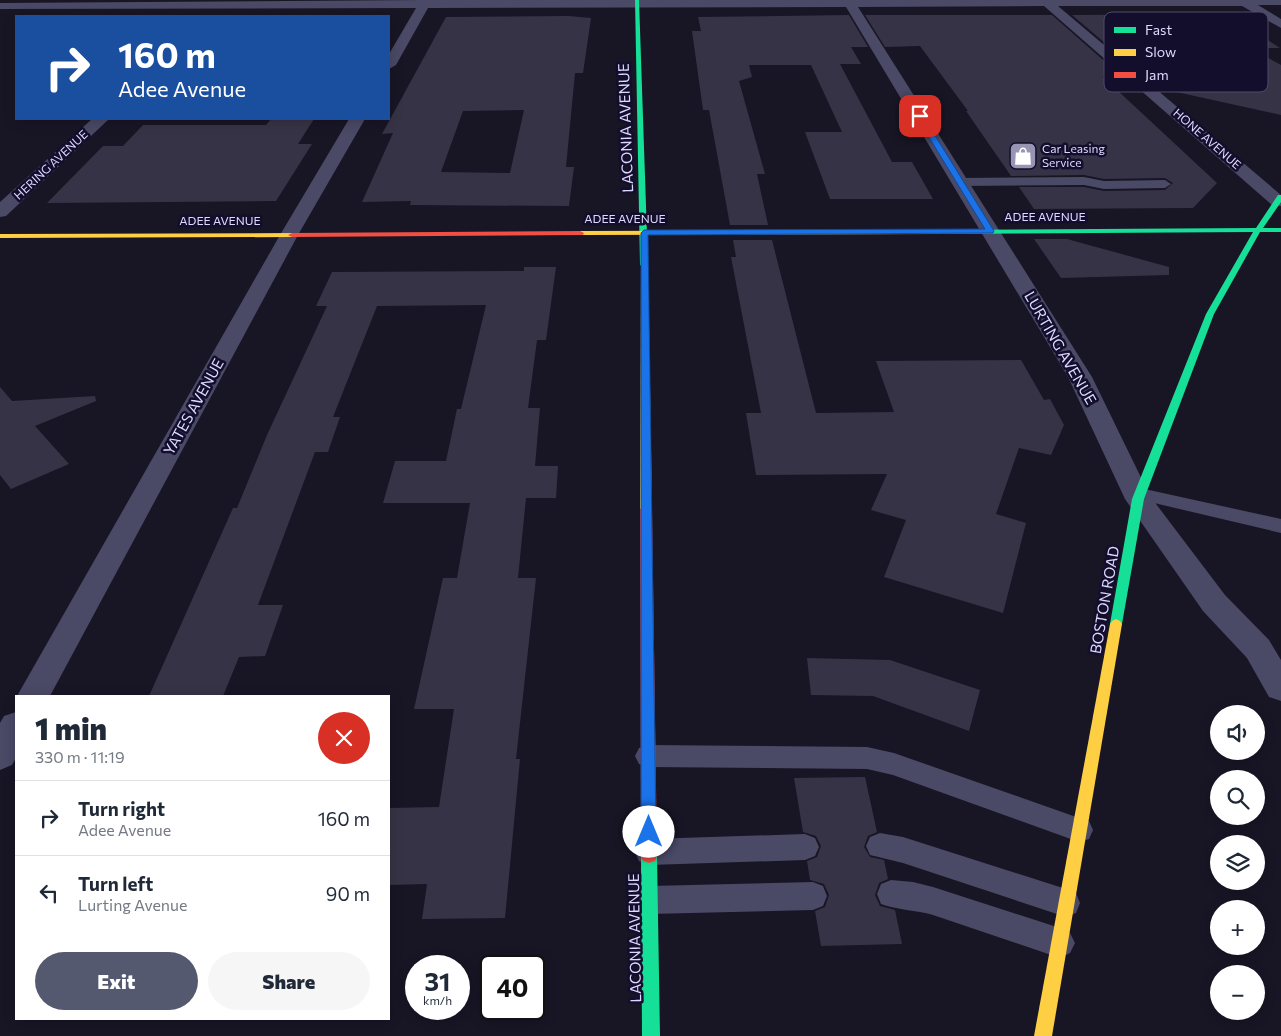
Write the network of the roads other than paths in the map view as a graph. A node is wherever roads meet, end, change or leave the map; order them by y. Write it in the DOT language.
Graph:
graph roads {
  1 [pos="1243,1"];
  2 [pos="425,2"];
  3 [pos="637,2"];
  4 [pos="850,2"];
  5 [pos="1046,2"];
  6 [pos="1281,2"];
  7 [pos="30,3"];
  8 [pos="228,3"];
  9 [pos="0,6"];
  10 [pos="1261,12"];
  11 [pos="214,15"];
  12 [pos="1268,16"];
  13 [pos="4,19"];
  14 [pos="1281,24"];
  15 [pos="1104,51"];
  16 [pos="390,63"];
  17 [pos="1153,92"];
  18 [pos="100,120"];
  19 [pos="356,120"];
  20 [pos="960,182"];
  21 [pos="1165,184"];
  22 [pos="1280,199"];
  23 [pos="0,212"];
  24 [pos="1258,230"];
  25 [pos="1281,230"];
  26 [pos="990,231"];
  27 [pos="644,233"];
  28 [pos="289,235"];
  29 [pos="0,236"];
  30 [pos="1139,497"];
  31 [pos="1281,526"];
  32 [pos="1281,688"];
  33 [pos="34,695"];
  34 [pos="15,728"];
  35 [pos="0,755"];
  36 [pos="648,756"];
  37 [pos="1079,830"];
  38 [pos="880,846"];
  39 [pos="805,847"];
  40 [pos="649,852"];
  41 [pos="891,894"];
  42 [pos="813,896"];
  43 [pos="649,900"];
  44 [pos="1066,903"];
  45 [pos="1060,943"];
  46 [pos="651,1036"];
  47 [pos="1043,1036"];
  1 -- 5 [label="street"];
  1 -- 6 [label="street"];
  1 -- 10 [label="street"];
  2 -- 3 [label="street"];
  2 -- 8 [label="street"];
  2 -- 16 [label="street"];
  3 -- 4 [label="street"];
  3 -- 27 [label="street, LACONIA AVENUE"];
  4 -- 5 [label="street"];
  4 -- 20 [label="street, LURTING AVENUE"];
  5 -- 15 [label="street, HONE AVENUE"];
  7 -- 8 [label="street"];
  7 -- 9 [label="street"];
  7 -- 13 [label="street"];
  8 -- 11 [label="street"];
  12 -- 14 [label="street"];
  17 -- 22 [label="street, HONE AVENUE"];
  18 -- 23 [label="street, HERING AVENUE"];
  19 -- 28 [label="street, YATES AVENUE"];
  20 -- 21 [label="lane"];
  20 -- 26 [label="street, LURTING AVENUE"];
  22 -- 24 [label="street, BOSTON ROAD"];
  24 -- 25 [label="street, ADEE AVENUE"];
  24 -- 26 [label="street, ADEE AVENUE"];
  24 -- 30 [label="street, BOSTON ROAD"];
  26 -- 27 [label="street, ADEE AVENUE"];
  26 -- 30 [label="street, LURTING AVENUE"];
  27 -- 28 [label="street, ADEE AVENUE"];
  27 -- 36 [label="street, LACONIA AVENUE"];
  28 -- 29 [label="street, ADEE AVENUE"];
  28 -- 33 [label="street, YATES AVENUE"];
  30 -- 31 [label="lane"];
  30 -- 32 [label="street, LURTING AVENUE"];
  30 -- 37 [label="street, BOSTON ROAD"];
  34 -- 35 [label="street"];
  36 -- 37 [label="lane"];
  36 -- 40 [label="street, LACONIA AVENUE"];
  37 -- 44 [label="street, BOSTON ROAD"];
  38 -- 44 [label="lane"];
  39 -- 40 [label="lane"];
  40 -- 43 [label="street, LACONIA AVENUE"];
  41 -- 45 [label="lane"];
  42 -- 43 [label="lane"];
  43 -- 46 [label="street, LACONIA AVENUE"];
  44 -- 45 [label="street, BOSTON ROAD"];
  45 -- 47 [label="street, BOSTON ROAD"];
}
